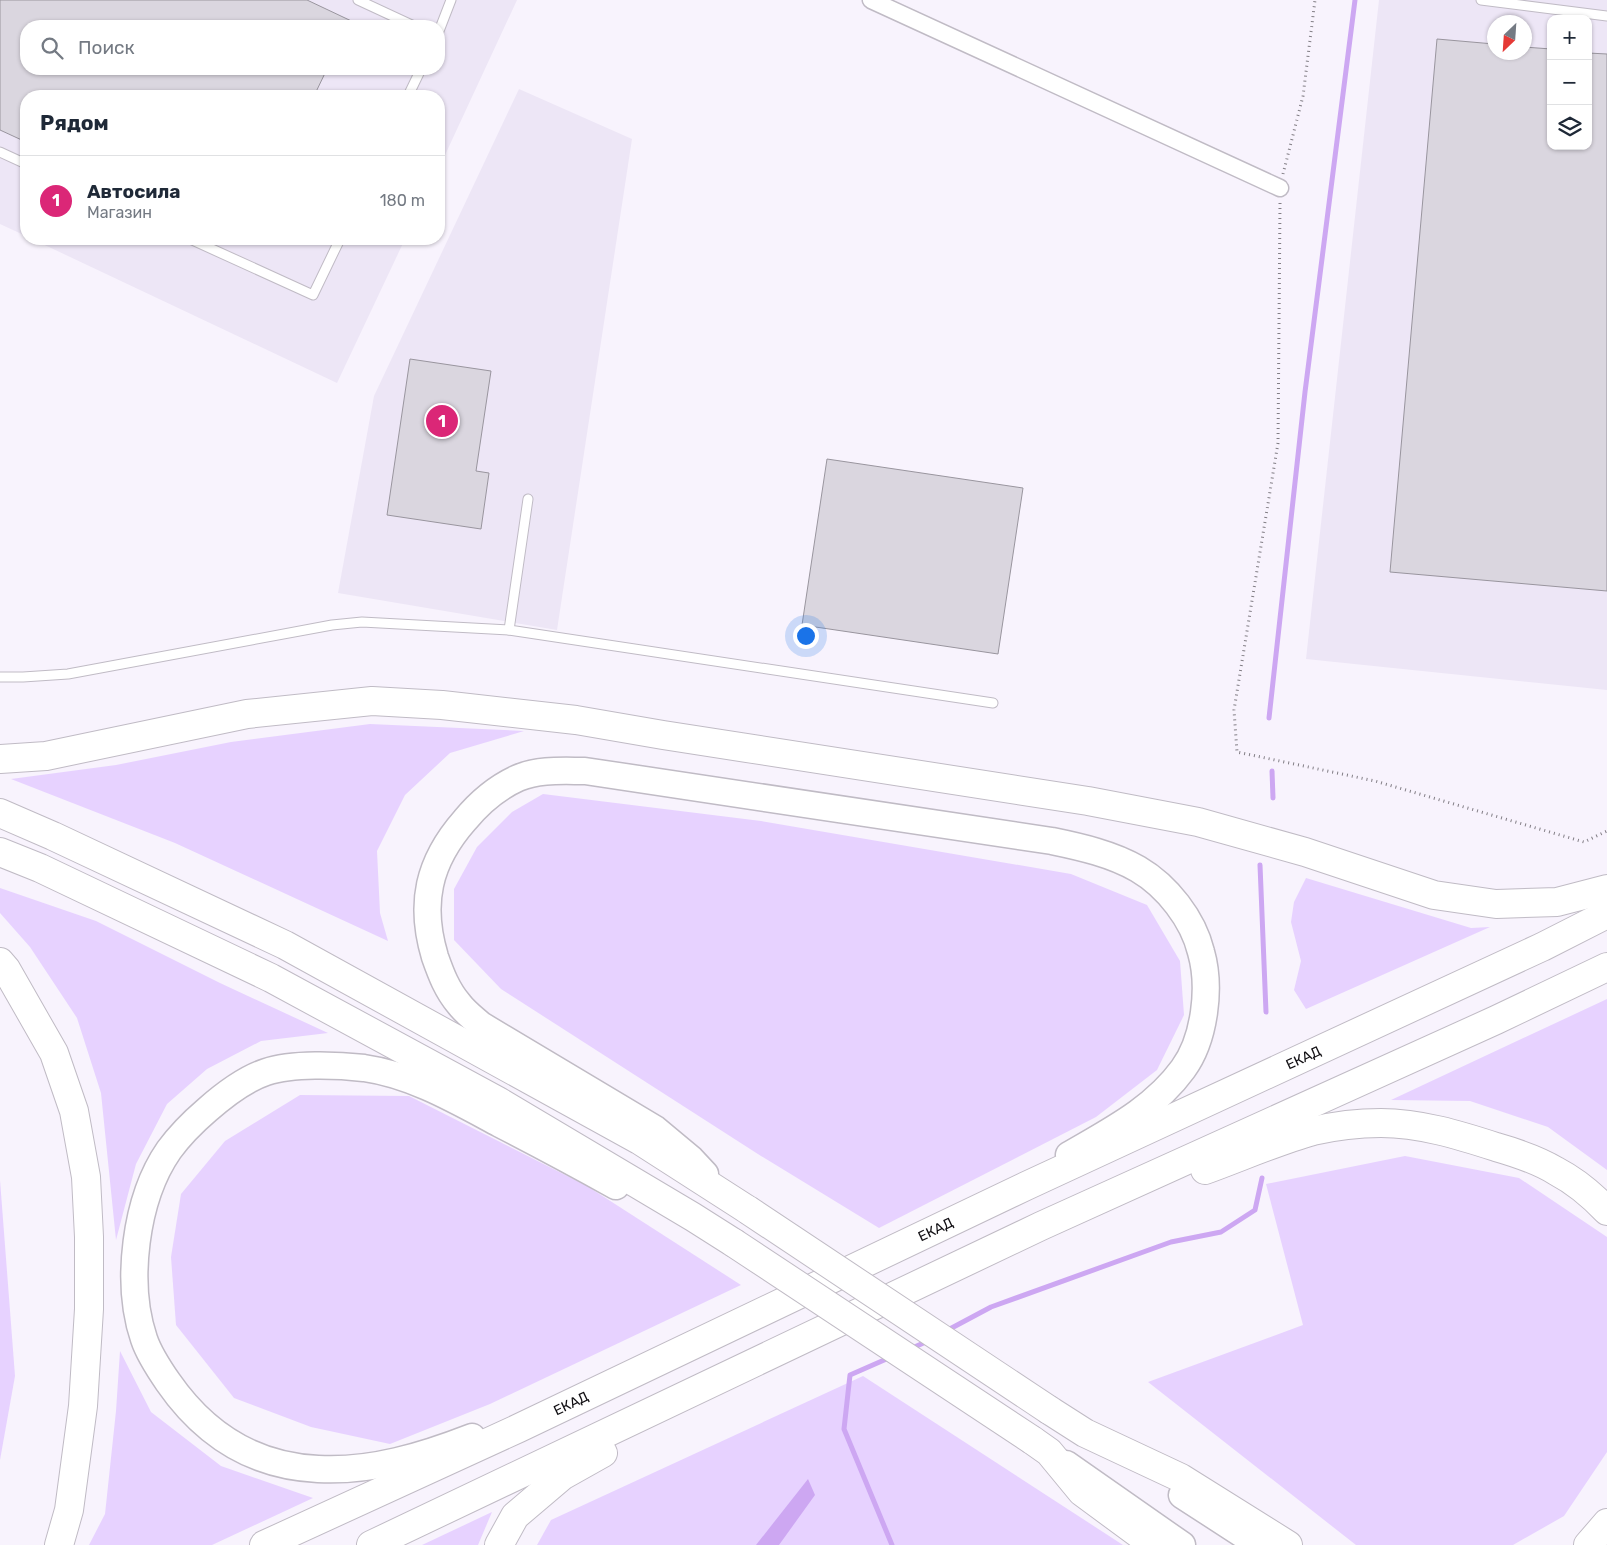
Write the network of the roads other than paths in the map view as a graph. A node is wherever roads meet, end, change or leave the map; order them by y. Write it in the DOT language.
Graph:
graph roads {
  1 [pos="358,0"];
  2 [pos="451,0"];
  3 [pos="871,0"];
  4 [pos="1482,0"];
  5 [pos="1607,16"];
  6 [pos="401,20"];
  7 [pos="443,20"];
  8 [pos="418,75"];
  9 [pos="411,90"];
  10 [pos="0,152"];
  11 [pos="20,161"];
  12 [pos="1280,188"];
  13 [pos="203,245"];
  14 [pos="337,245"];
  15 [pos="528,499"];
  16 [pos="509,630"];
  17 [pos="0,677"];
  18 [pos="993,703"];
  19 [pos="0,758"];
  20 [pos="0,813"];
  21 [pos="0,852"];
  22 [pos="1607,889"];
  23 [pos="1607,914"];
  24 [pos="0,962"];
  25 [pos="1607,966"];
  26 [pos="1026,1186"];
  27 [pos="725,1194"];
  28 [pos="1607,1211"];
  29 [pos="693,1217"];
  30 [pos="1041,1226"];
  31 [pos="732,1374"];
  32 [pos="519,1428"];
  33 [pos="1085,1433"];
  34 [pos="1040,1446"];
  35 [pos="1607,1523"];
  36 [pos="58,1545"];
  37 [pos="264,1545"];
  38 [pos="371,1545"];
  39 [pos="499,1545"];
  40 [pos="1154,1545"];
  41 [pos="1182,1545"];
  42 [pos="1259,1545"];
  43 [pos="1288,1545"];
  44 [pos="1588,1545"];
  1 -- 6 [label="lane"];
  2 -- 7 [label="lane"];
  3 -- 12 [label="street"];
  4 -- 5 [label="lane"];
  8 -- 9 [label="lane"];
  10 -- 11 [label="lane"];
  13 -- 14 [label="lane"];
  15 -- 16 [label="lane"];
  16 -- 17 [label="lane"];
  16 -- 18 [label="lane"];
  19 -- 22 [label="highway"];
  20 -- 27 [label="highway"];
  21 -- 29 [label="highway"];
  23 -- 26 [label="highway, ЕКАД"];
  24 -- 36 [label="highway"];
  25 -- 30 [label="highway"];
  26 -- 27 [label="main road"];
  26 -- 32 [label="highway, ЕКАД"];
  27 -- 33 [label="highway, bridge"];
  28 -- 30 [label="highway"];
  29 -- 32 [label="main road"];
  29 -- 34 [label="highway, bridge"];
  30 -- 31 [label="highway"];
  31 -- 38 [label="highway"];
  31 -- 39 [label="highway"];
  32 -- 37 [label="highway, ЕКАД"];
  33 -- 42 [label="main road"];
  33 -- 43 [label="highway"];
  34 -- 40 [label="highway"];
  34 -- 41 [label="main road"];
  35 -- 44 [label="highway"];
}
